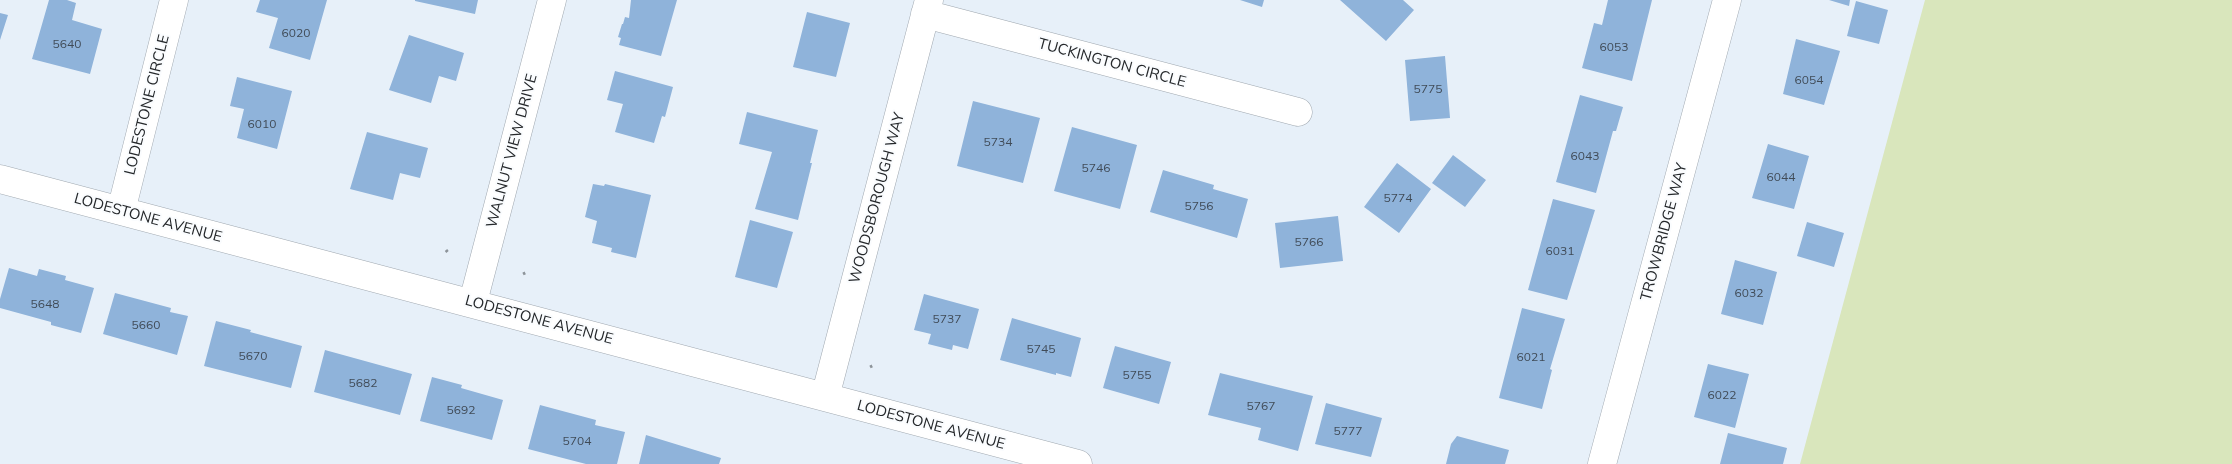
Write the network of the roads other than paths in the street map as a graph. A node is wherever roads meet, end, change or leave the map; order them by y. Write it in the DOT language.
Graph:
graph roads {
  1 [pos="174,0"];
  2 [pos="552,0"];
  3 [pos="1726,0"];
  4 [pos="927,7"];
  5 [pos="1298,112"];
  6 [pos="0,178"];
  7 [pos="121,211"];
  8 [pos="473,302"];
  9 [pos="825,397"];
  10 [pos="1078,464"];
  11 [pos="1602,464"];
  1 -- 7 [label="street, LODESTONE CIRCLE"];
  2 -- 8 [label="street, WALNUT VIEW DRIVE"];
  3 -- 11 [label="street, TROWBRIDGE WAY"];
  4 -- 5 [label="street, TUCKINGTON CIRCLE"];
  4 -- 9 [label="street, WOODSBOROUGH WAY"];
  6 -- 7 [label="street, LODESTONE AVENUE"];
  7 -- 8 [label="street, LODESTONE AVENUE"];
  8 -- 9 [label="street, LODESTONE AVENUE"];
  9 -- 10 [label="street, LODESTONE AVENUE"];
}
